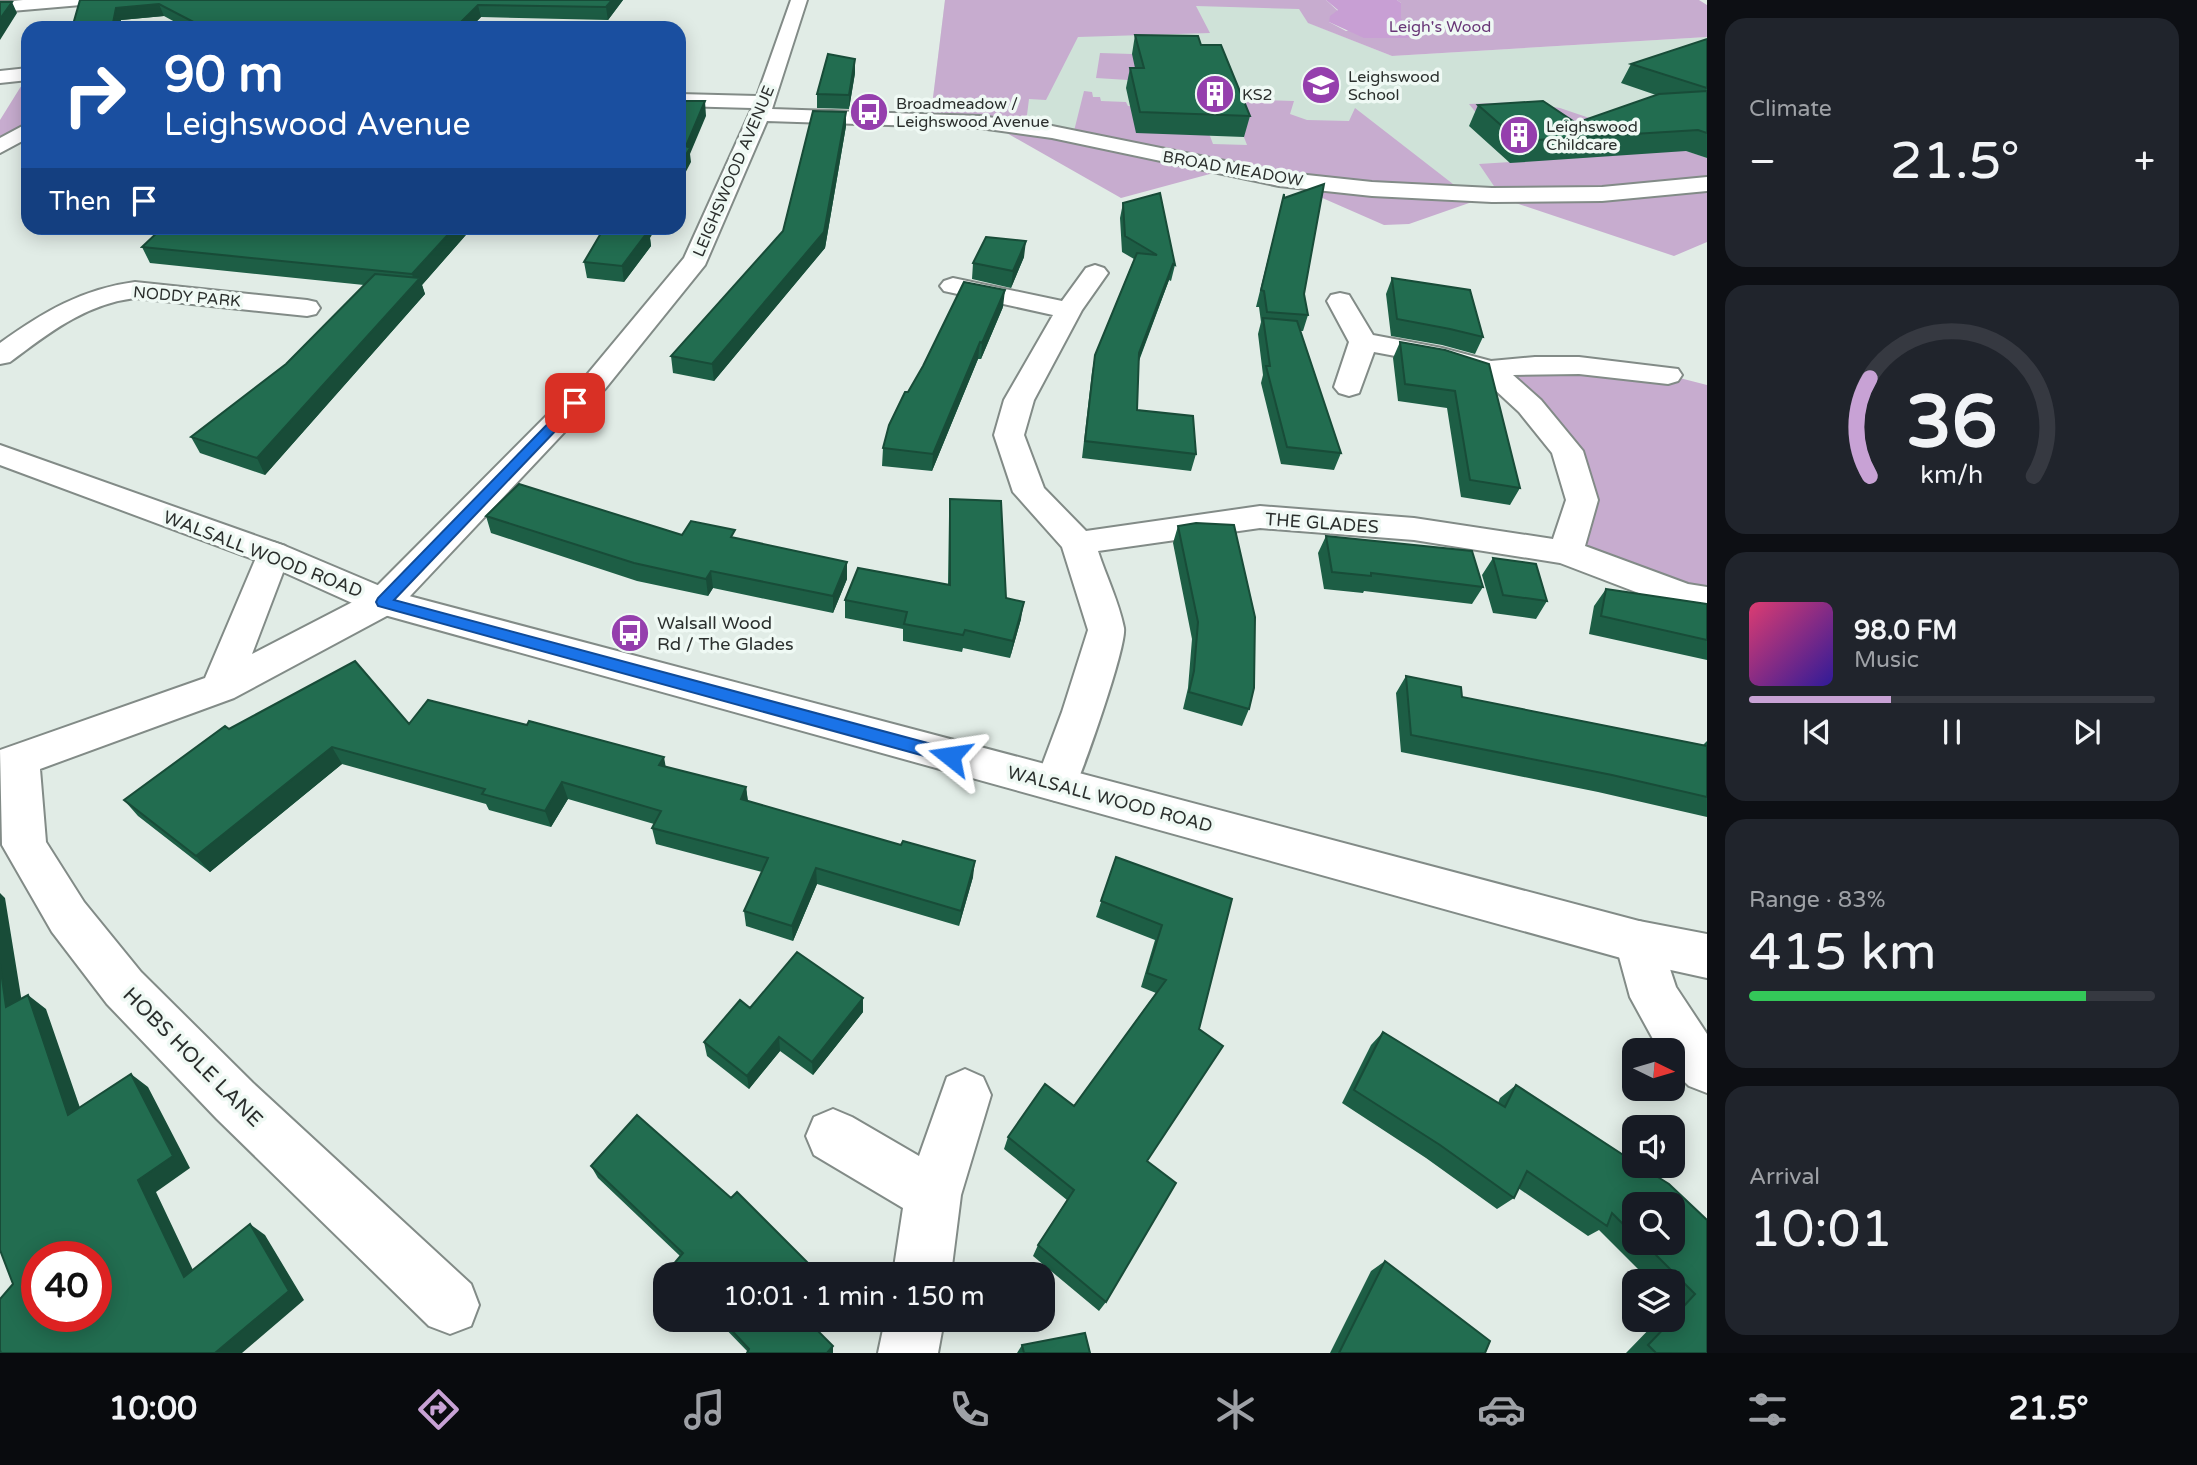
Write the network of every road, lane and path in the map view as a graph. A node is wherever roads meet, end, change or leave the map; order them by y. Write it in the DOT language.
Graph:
graph roads {
  1 [pos="81,0"];
  2 [pos="799,0"];
  3 [pos="53,6"];
  4 [pos="0,7"];
  5 [pos="21,75"];
  6 [pos="0,77"];
  7 [pos="686,101"];
  8 [pos="763,109"];
  9 [pos="21,134"];
  10 [pos="0,147"];
  11 [pos="1707,184"];
  12 [pos="1095,273"];
  13 [pos="953,286"];
  14 [pos="1340,301"];
  15 [pos="307,308"];
  16 [pos="1069,310"];
  17 [pos="1363,342"];
  18 [pos="0,356"];
  19 [pos="1490,370"];
  20 [pos="1668,375"];
  21 [pos="1349,387"];
  22 [pos="0,454"];
  23 [pos="1078,543"];
  24 [pos="1566,552"];
  25 [pos="273,554"];
  26 [pos="1707,600"];
  27 [pos="383,602"];
  28 [pos="220,688"];
  29 [pos="9,763"];
  30 [pos="1056,784"];
  31 [pos="1639,942"];
  32 [pos="1707,956"];
  33 [pos="1707,1068"];
  34 [pos="965,1095"];
  35 [pos="833,1136"];
  36 [pos="933,1195"];
  37 [pos="924,1262"];
  38 [pos="450,1305"];
  39 [pos="912,1332"];
  40 [pos="908,1353"];
  1 -- 3 [label="street"];
  2 -- 8 [label="street, LEIGHSWOOD AVENUE"];
  3 -- 4 [label="street"];
  5 -- 6 [label="street"];
  7 -- 8 [label="street, BROAD MEADOW"];
  8 -- 11 [label="street, BROAD MEADOW"];
  8 -- 27 [label="street, LEIGHSWOOD AVENUE"];
  9 -- 10 [label="street"];
  12 -- 16 [label="street"];
  13 -- 16 [label="street"];
  14 -- 17 [label="street"];
  15 -- 18 [label="street, NODDY PARK"];
  16 -- 23 [label="street"];
  17 -- 19 [label="street"];
  17 -- 21 [label="street"];
  19 -- 20 [label="street"];
  19 -- 24 [label="street"];
  22 -- 25 [label="street, WALSALL WOOD ROAD"];
  23 -- 24 [label="street, THE GLADES"];
  23 -- 30 [label="street"];
  24 -- 26 [label="street, THE GLADES"];
  25 -- 27 [label="street, WALSALL WOOD ROAD"];
  25 -- 28 [label="street"];
  27 -- 28 [label="street, HOBS HOLE LANE"];
  27 -- 30 [label="street, WALSALL WOOD ROAD"];
  28 -- 29 [label="street, HOBS HOLE LANE"];
  29 -- 38 [label="street, HOBS HOLE LANE"];
  30 -- 31 [label="street, WALSALL WOOD ROAD"];
  31 -- 32 [label="street, WALSALL WOOD ROAD"];
  31 -- 33 [label="street"];
  34 -- 36 [label="street"];
  35 -- 36 [label="street"];
  36 -- 37 [label="street"];
  39 -- 40 [label="street"];
}
